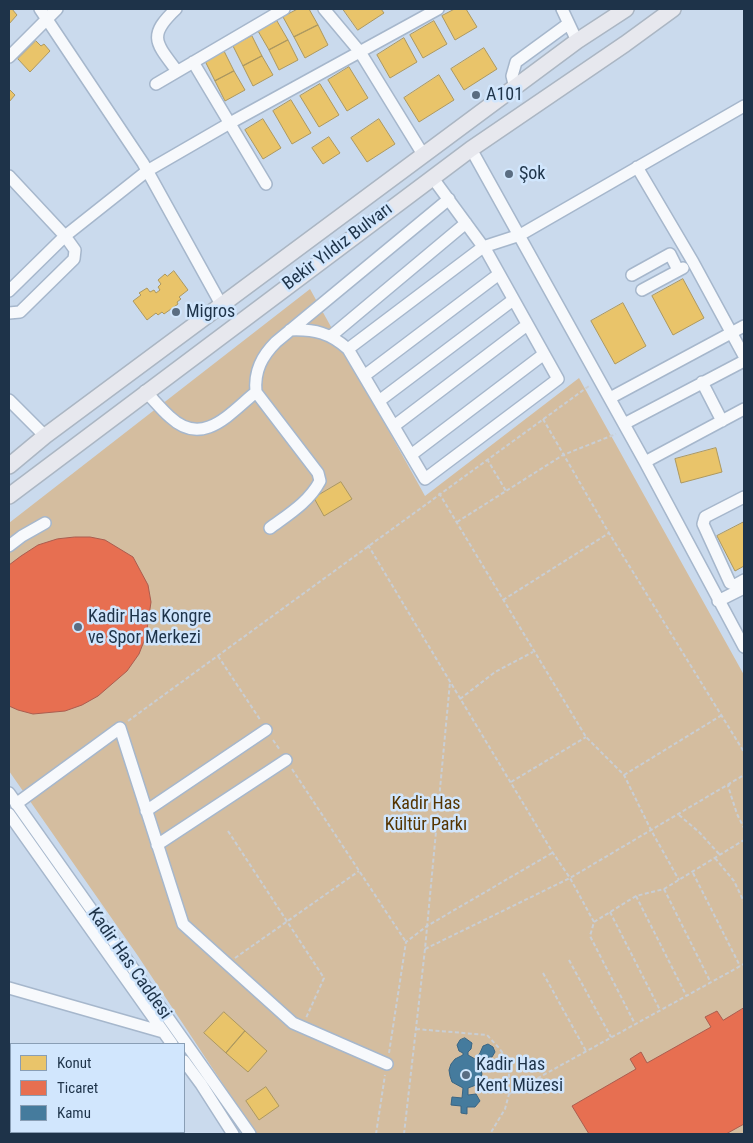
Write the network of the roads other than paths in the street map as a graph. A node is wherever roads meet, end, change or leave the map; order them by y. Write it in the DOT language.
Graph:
graph roads {
  1 [pos="40,9"];
  2 [pos="57,9"];
  3 [pos="176,9"];
  4 [pos="284,9"];
  5 [pos="324,9"];
  6 [pos="438,9"];
  7 [pos="562,9"];
  8 [pos="626,9"];
  9 [pos="673,9"];
  10 [pos="47,19"];
  11 [pos="568,24"];
  12 [pos="577,41"];
  13 [pos="360,52"];
  14 [pos="9,57"];
  15 [pos="193,62"];
  16 [pos="177,71"];
  17 [pos="156,84"];
  18 [pos="515,88"];
  19 [pos="744,106"];
  20 [pos="230,123"];
  21 [pos="470,149"];
  22 [pos="424,156"];
  23 [pos="637,167"];
  24 [pos="147,171"];
  25 [pos="9,176"];
  26 [pos="432,177"];
  27 [pos="266,184"];
  28 [pos="448,199"];
  29 [pos="466,223"];
  30 [pos="520,235"];
  31 [pos="65,236"];
  32 [pos="483,247"];
  33 [pos="693,262"];
  34 [pos="678,270"];
  35 [pos="499,274"];
  36 [pos="632,275"];
  37 [pos="642,290"];
  38 [pos="9,291"];
  39 [pos="513,300"];
  40 [pos="222,306"];
  41 [pos="9,313"];
  42 [pos="528,325"];
  43 [pos="744,326"];
  44 [pos="290,330"];
  45 [pos="731,333"];
  46 [pos="331,336"];
  47 [pos="348,349"];
  48 [pos="544,354"];
  49 [pos="744,356"];
  50 [pos="744,360"];
  51 [pos="364,376"];
  52 [pos="702,382"];
  53 [pos="146,392"];
  54 [pos="256,392"];
  55 [pos="610,398"];
  56 [pos="9,400"];
  57 [pos="379,401"];
  58 [pos="744,409"];
  59 [pos="722,421"];
  60 [pos="394,426"];
  61 [pos="626,427"];
  62 [pos="45,436"];
  63 [pos="411,455"];
  64 [pos="645,462"];
  65 [pos="9,466"];
  66 [pos="9,496"];
  67 [pos="744,496"];
  68 [pos="45,523"];
  69 [pos="270,528"];
  70 [pos="9,546"];
  71 [pos="744,580"];
  72 [pos="744,588"];
  73 [pos="718,601"];
  74 [pos="744,647"];
  75 [pos="266,730"];
  76 [pos="286,760"];
  77 [pos="9,793"];
  78 [pos="16,804"];
  79 [pos="146,811"];
  80 [pos="9,814"];
  81 [pos="157,845"];
  82 [pos="9,988"];
  83 [pos="163,1032"];
  84 [pos="171,1043"];
  85 [pos="185,1062"];
  86 [pos="387,1064"];
  87 [pos="233,1134"];
  88 [pos="250,1134"];
  1 -- 10 [label="street"];
  2 -- 10 [label="street"];
  3 -- 16 [label="street"];
  4 -- 15 [label="street"];
  5 -- 13 [label="street"];
  6 -- 13 [label="street"];
  7 -- 11 [label="street"];
  8 -- 12 [label="main road, Bekir Yıldız Bulvarı"];
  9 -- 21 [label="main road, Bekir Yıldız Bulvarı"];
  10 -- 14 [label="street"];
  10 -- 24 [label="street"];
  11 -- 12 [label="street"];
  11 -- 18 [label="street"];
  12 -- 18 [label="main road, Bekir Yıldız Bulvarı"];
  13 -- 20 [label="street"];
  13 -- 22 [label="street"];
  15 -- 16 [label="street"];
  15 -- 20 [label="street"];
  16 -- 17 [label="street"];
  18 -- 22 [label="main road, Bekir Yıldız Bulvarı"];
  19 -- 23 [label="street"];
  20 -- 24 [label="street"];
  20 -- 27 [label="street"];
  21 -- 26 [label="main road, Bekir Yıldız Bulvarı"];
  21 -- 30 [label="street"];
  22 -- 40 [label="main road, Bekir Yıldız Bulvarı"];
  23 -- 30 [label="street"];
  23 -- 33 [label="street"];
  24 -- 31 [label="street"];
  24 -- 40 [label="street"];
  25 -- 31 [label="street"];
  26 -- 28 [label="street"];
  26 -- 53 [label="main road, Bekir Yıldız Bulvarı"];
  28 -- 29 [label="street"];
  28 -- 44 [label="street"];
  29 -- 32 [label="street"];
  29 -- 46 [label="street"];
  30 -- 32 [label="street"];
  30 -- 55 [label="street"];
  31 -- 38 [label="street"];
  31 -- 41 [label="street"];
  32 -- 35 [label="street"];
  32 -- 47 [label="street"];
  33 -- 34 [label="street"];
  33 -- 45 [label="street"];
  34 -- 36 [label="street"];
  34 -- 37 [label="street"];
  35 -- 39 [label="street"];
  35 -- 51 [label="street"];
  39 -- 42 [label="street"];
  39 -- 57 [label="street"];
  40 -- 62 [label="main road, Bekir Yıldız Bulvarı"];
  42 -- 48 [label="street"];
  42 -- 60 [label="street"];
  43 -- 45 [label="street"];
  44 -- 46 [label="street"];
  44 -- 54 [label="street"];
  45 -- 49 [label="street"];
  45 -- 55 [label="street"];
  46 -- 47 [label="street"];
  47 -- 51 [label="street"];
  48 -- 63 [label="street"];
  48 -- 63 [label="street"];
  50 -- 52 [label="street"];
  51 -- 57 [label="street"];
  52 -- 59 [label="street"];
  52 -- 61 [label="street"];
  53 -- 54 [label="street"];
  53 -- 66 [label="main road, Bekir Yıldız Bulvarı"];
  54 -- 69 [label="street"];
  55 -- 61 [label="street"];
  56 -- 62 [label="street"];
  57 -- 60 [label="street"];
  58 -- 59 [label="street"];
  59 -- 64 [label="street"];
  60 -- 63 [label="street"];
  61 -- 64 [label="street"];
  62 -- 65 [label="main road, Bekir Yıldız Bulvarı"];
  64 -- 73 [label="street"];
  67 -- 71 [label="street"];
  68 -- 70 [label="street"];
  72 -- 73 [label="street"];
  73 -- 74 [label="street"];
  75 -- 79 [label="street"];
  76 -- 81 [label="street"];
  77 -- 78 [label="street, Kadir Has Caddesi"];
  78 -- 79 [label="street"];
  78 -- 88 [label="street, Kadir Has Caddesi"];
  79 -- 81 [label="street"];
  80 -- 83 [label="street, Kadir Has Caddesi"];
  81 -- 86 [label="street"];
  82 -- 83 [label="street"];
  83 -- 84 [label="street, Kadir Has Caddesi"];
  85 -- 87 [label="street"];
}
